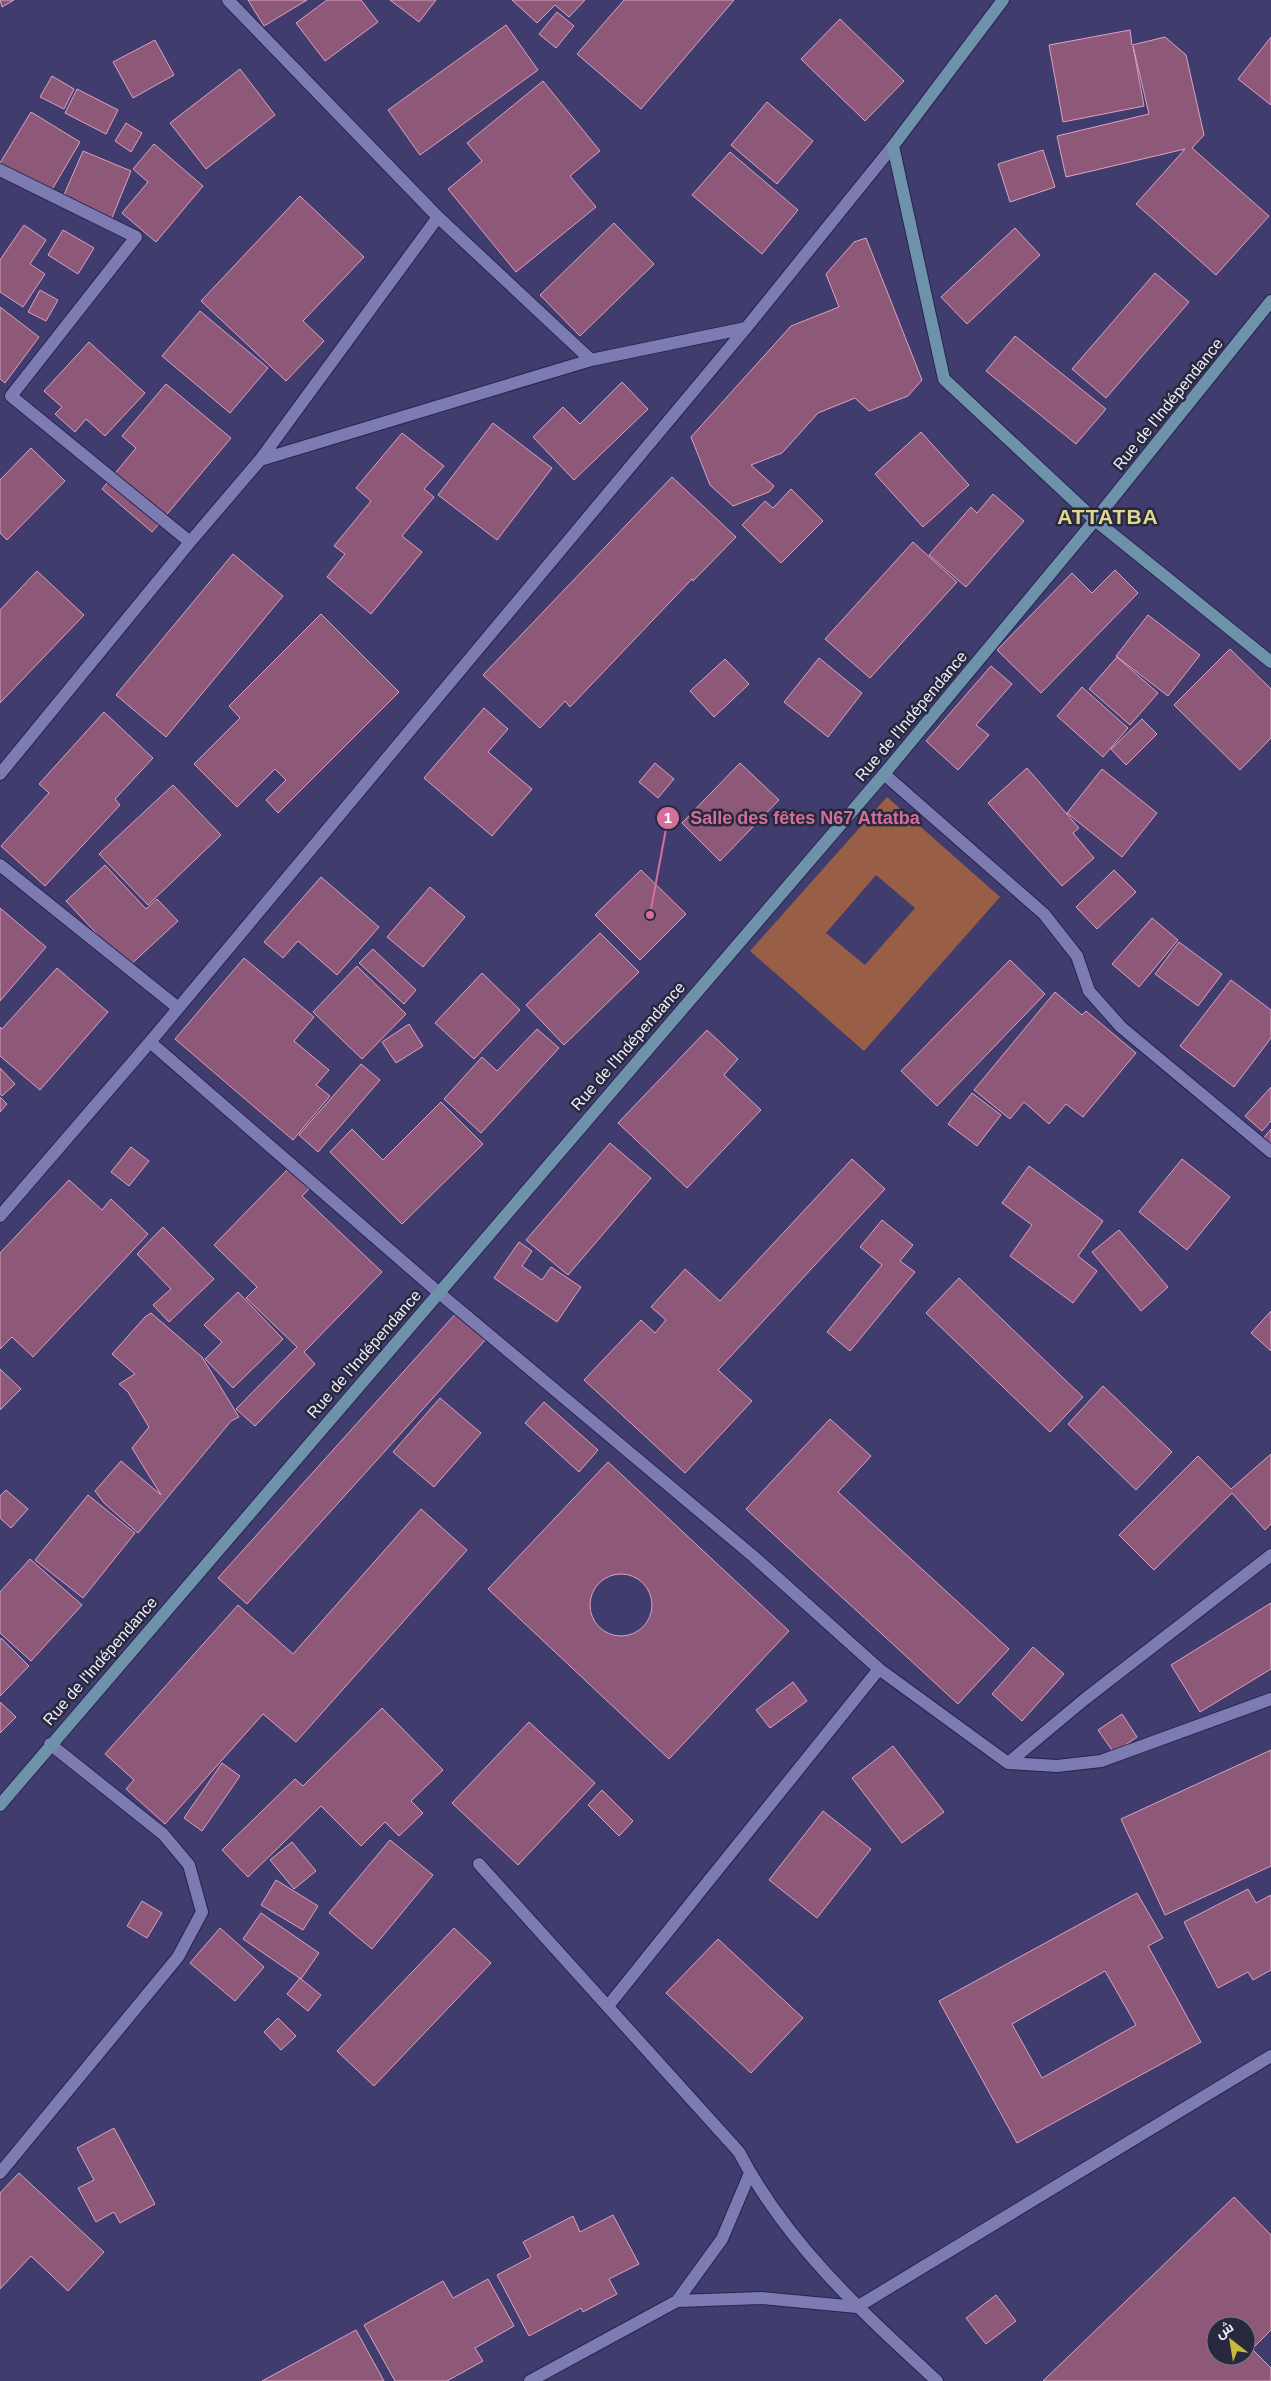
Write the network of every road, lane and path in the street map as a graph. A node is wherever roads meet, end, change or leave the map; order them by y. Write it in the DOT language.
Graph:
graph roads {
  1 [pos="228,0"];
  2 [pos="1003,0"];
  3 [pos="893,146"];
  4 [pos="0,170"];
  5 [pos="438,217"];
  6 [pos="1271,303"];
  7 [pos="746,328"];
  8 [pos="591,360"];
  9 [pos="260,460"];
  10 [pos="1095,520"];
  11 [pos="190,542"];
  12 [pos="1271,662"];
  13 [pos="0,774"];
  14 [pos="884,774"];
  15 [pos="0,865"];
  16 [pos="177,1007"];
  17 [pos="150,1042"];
  18 [pos="1271,1152"];
  19 [pos="0,1216"];
  20 [pos="438,1292"];
  21 [pos="1271,1555"];
  22 [pos="879,1669"];
  23 [pos="1271,1699"];
  24 [pos="50,1744"];
  25 [pos="1008,1763"];
  26 [pos="0,1805"];
  27 [pos="479,1864"];
  28 [pos="608,2006"];
  29 [pos="1271,2056"];
  30 [pos="0,2173"];
  31 [pos="750,2173"];
  32 [pos="677,2302"];
  33 [pos="857,2307"];
  34 [pos="530,2381"];
  35 [pos="937,2381"];
  1 -- 5 [label="street"];
  2 -- 3 [label="main road"];
  3 -- 7 [label="street"];
  3 -- 10 [label="main road"];
  4 -- 11 [label="street"];
  5 -- 8 [label="street"];
  5 -- 9 [label="street"];
  6 -- 10 [label="main road, Rue de l'Indépendance"];
  7 -- 8 [label="street"];
  7 -- 16 [label="street"];
  8 -- 9 [label="street"];
  9 -- 11 [label="street"];
  10 -- 12 [label="main road"];
  10 -- 14 [label="main road, Rue de l'Indépendance"];
  11 -- 13 [label="street"];
  14 -- 18 [label="street"];
  14 -- 20 [label="main road, Rue de l'Indépendance"];
  15 -- 16 [label="street"];
  16 -- 17 [label="street"];
  17 -- 19 [label="street"];
  17 -- 20 [label="street"];
  20 -- 22 [label="street"];
  20 -- 24 [label="main road, Rue de l'Indépendance"];
  21 -- 25 [label="street"];
  22 -- 25 [label="street"];
  22 -- 28 [label="street"];
  23 -- 25 [label="street"];
  24 -- 26 [label="main road, Rue de l'Indépendance"];
  24 -- 30 [label="street"];
  27 -- 28 [label="street"];
  28 -- 31 [label="street"];
  29 -- 33 [label="street"];
  31 -- 32 [label="street"];
  31 -- 33 [label="street"];
  32 -- 33 [label="street"];
  32 -- 34 [label="street"];
  33 -- 35 [label="street"];
}
